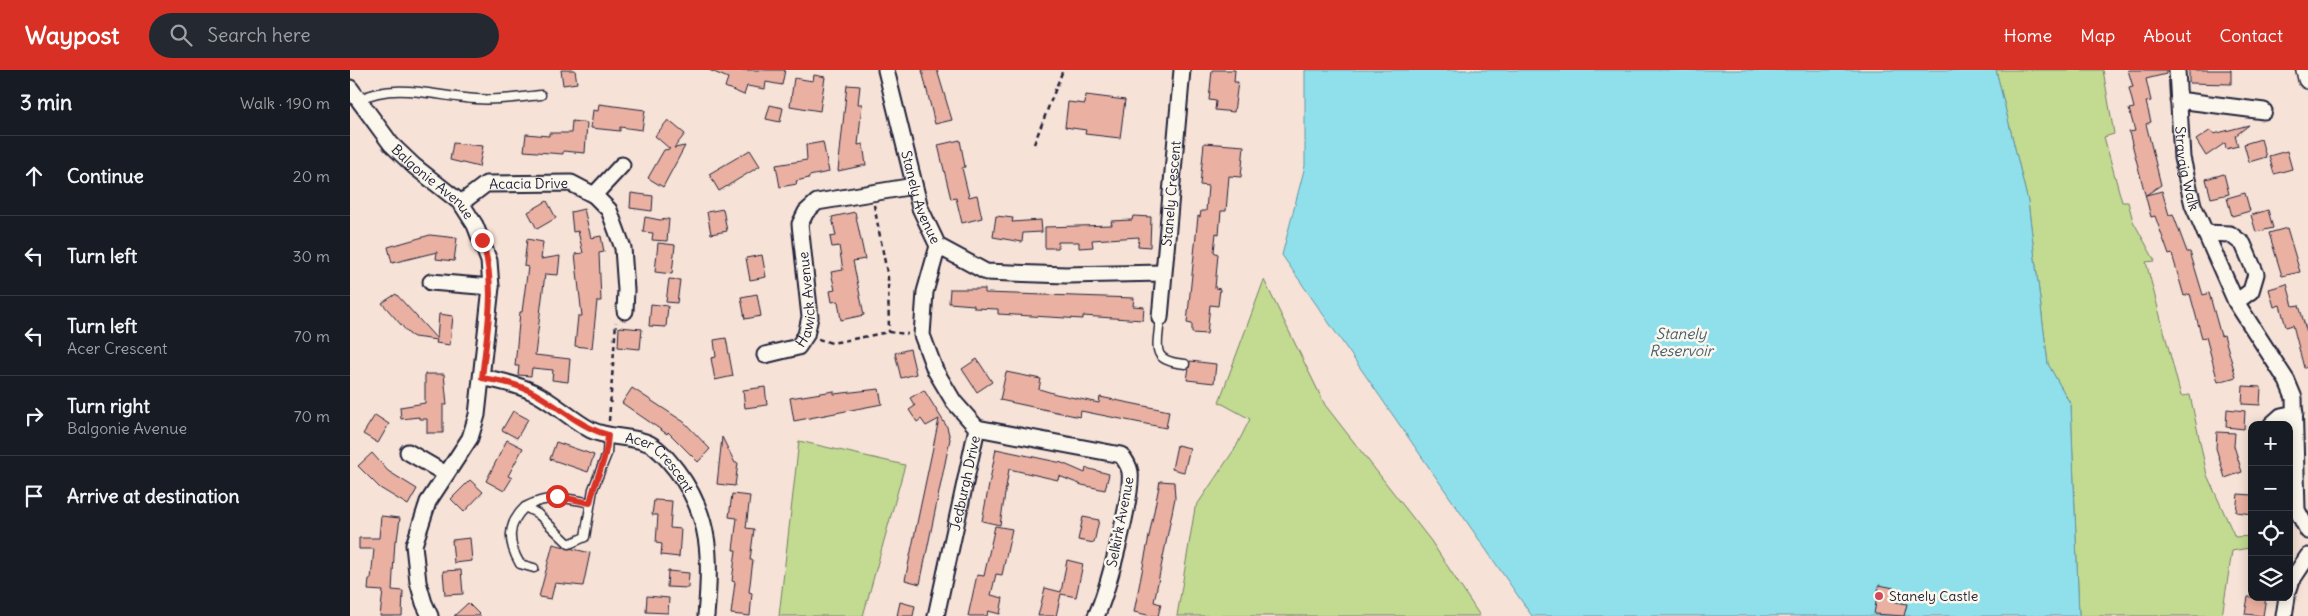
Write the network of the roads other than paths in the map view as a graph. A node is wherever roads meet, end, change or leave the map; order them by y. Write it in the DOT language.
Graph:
graph roads {
  1 [pos="886,70"];
  2 [pos="1182,70"];
  3 [pos="2176,70"];
  4 [pos="2306,70"];
  5 [pos="2308,79"];
  6 [pos="354,94"];
  7 [pos="542,95"];
  8 [pos="2178,100"];
  9 [pos="2264,111"];
  10 [pos="622,165"];
  11 [pos="914,186"];
  12 [pos="594,195"];
  13 [pos="461,203"];
  14 [pos="2205,233"];
  15 [pos="938,246"];
  16 [pos="1163,273"];
  17 [pos="431,282"];
  18 [pos="491,287"];
  19 [pos="2236,302"];
  20 [pos="625,311"];
  21 [pos="1160,318"];
  22 [pos="765,355"];
  23 [pos="1185,364"];
  24 [pos="482,378"];
  25 [pos="2295,413"];
  26 [pos="2275,421"];
  27 [pos="977,428"];
  28 [pos="608,435"];
  29 [pos="408,452"];
  30 [pos="2292,466"];
  31 [pos="446,474"];
  32 [pos="2293,480"];
  33 [pos="590,503"];
  34 [pos="525,507"];
  35 [pos="2308,531"];
  36 [pos="2308,556"];
  37 [pos="534,568"];
  38 [pos="2293,578"];
  39 [pos="2287,601"];
  40 [pos="430,616"];
  41 [pos="706,616"];
  42 [pos="936,616"];
  43 [pos="1096,616"];
  44 [pos="2284,616"];
  1 -- 11 [label="street, Stanely Avenue"];
  2 -- 16 [label="street, Stanely Crescent"];
  3 -- 8 [label="street, Stravaig Walk"];
  4 -- 5 [label="street"];
  6 -- 7 [label="lane"];
  6 -- 13 [label="street, Balgonie Avenue"];
  8 -- 9 [label="street"];
  8 -- 14 [label="street, Stravaig Walk"];
  10 -- 12 [label="street"];
  11 -- 15 [label="street, Stanely Avenue"];
  11 -- 22 [label="street, Hawick Avenue"];
  12 -- 13 [label="street, Acacia Drive"];
  12 -- 20 [label="street, Acacia Drive"];
  13 -- 18 [label="street, Balgonie Avenue"];
  14 -- 19 [label="street, Stravaig Walk"];
  14 -- 19 [label="street"];
  15 -- 16 [label="street, Stanely Avenue"];
  15 -- 27 [label="street, Jedburgh Drive"];
  16 -- 21 [label="street, Stanely Crescent"];
  17 -- 18 [label="street"];
  18 -- 24 [label="street, Balgonie Avenue"];
  19 -- 25 [label="street, Stravaig Walk"];
  21 -- 23 [label="lane"];
  24 -- 28 [label="street, Acer Crescent"];
  24 -- 31 [label="street, Balgonie Avenue"];
  25 -- 26 [label="street"];
  25 -- 30 [label="street, Stravaig Walk"];
  27 -- 42 [label="street, Jedburgh Drive"];
  27 -- 43 [label="street, Selkirk Avenue"];
  28 -- 33 [label="lane"];
  28 -- 41 [label="street, Acer Crescent"];
  29 -- 31 [label="street"];
  31 -- 40 [label="street, Balgonie Avenue"];
  32 -- 35 [label="street, Stravaig Walk"];
  33 -- 34 [label="lane"];
  33 -- 34 [label="lane"];
  34 -- 37 [label="lane"];
  36 -- 38 [label="street"];
  39 -- 44 [label="street"];
}
